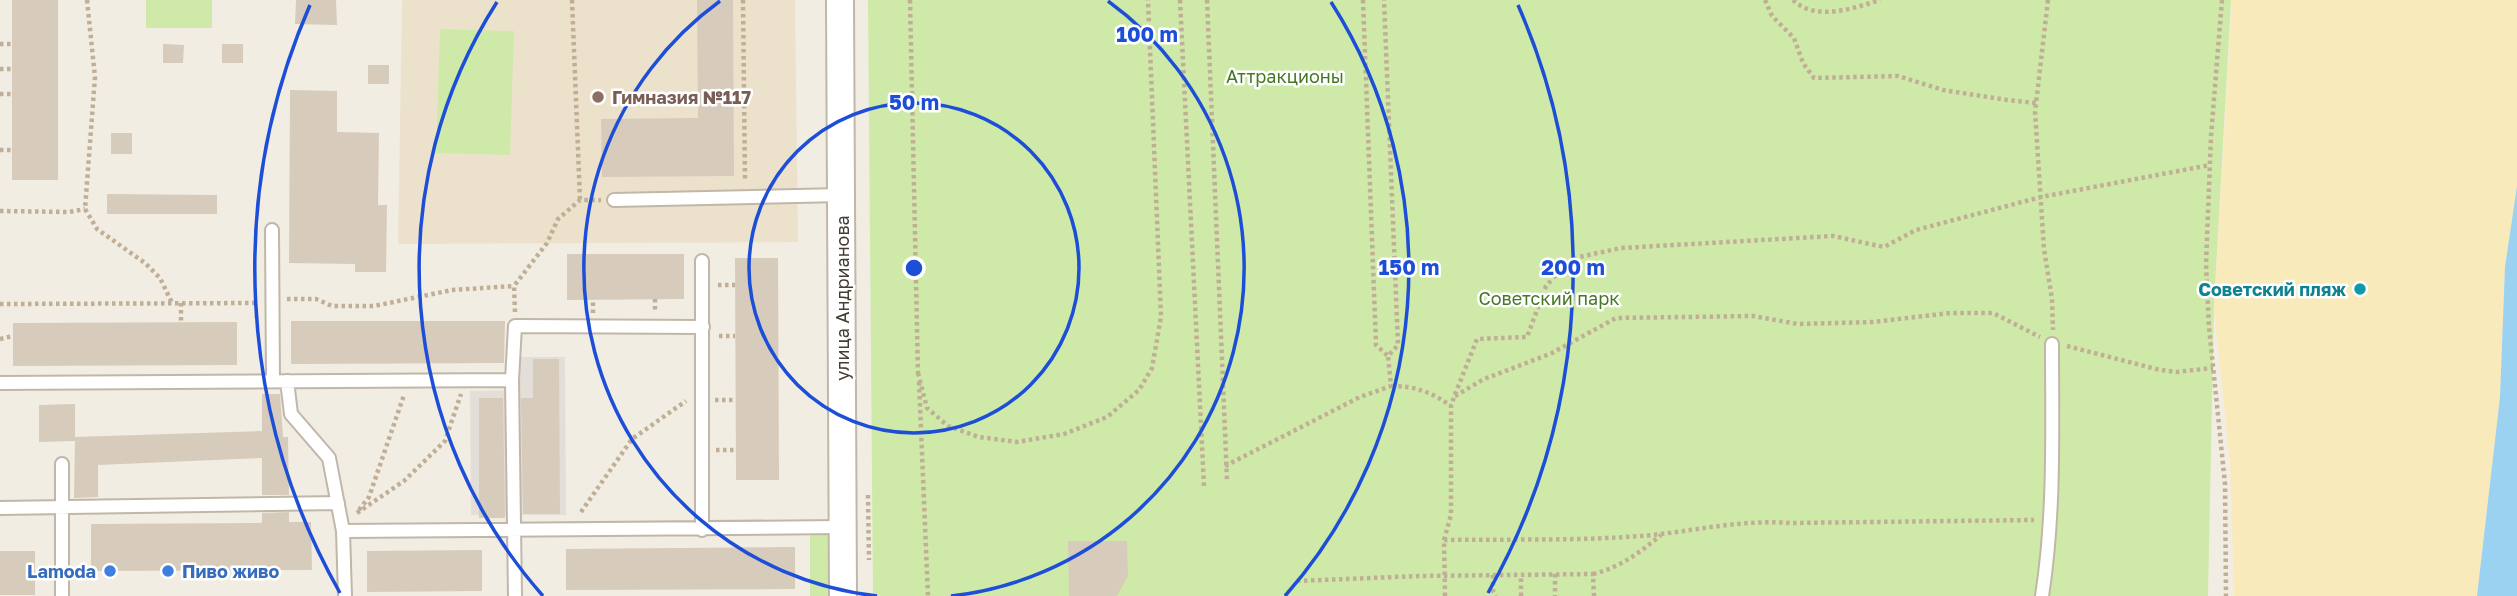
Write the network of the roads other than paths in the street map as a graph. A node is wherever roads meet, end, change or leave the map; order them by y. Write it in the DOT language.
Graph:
graph roads {
  1 [pos="840,0"];
  2 [pos="842,195"];
  3 [pos="614,200"];
  4 [pos="272,230"];
  5 [pos="702,261"];
  6 [pos="703,327"];
  7 [pos="2052,344"];
  8 [pos="512,380"];
  9 [pos="273,382"];
  10 [pos="287,382"];
  11 [pos="0,383"];
  12 [pos="62,464"];
  13 [pos="338,503"];
  14 [pos="61,507"];
  15 [pos="0,508"];
  16 [pos="842,527"];
  17 [pos="515,530"];
  18 [pos="702,530"];
  19 [pos="346,531"];
  20 [pos="62,596"];
  21 [pos="345,596"];
  22 [pos="515,596"];
  23 [pos="843,596"];
  24 [pos="2042,596"];
  1 -- 2 [label="street, улица Андрианова"];
  2 -- 3 [label="lane"];
  2 -- 16 [label="street, улица Андрианова"];
  4 -- 9 [label="lane"];
  5 -- 6 [label="lane"];
  6 -- 8 [label="lane"];
  6 -- 18 [label="lane"];
  7 -- 24 [label="lane"];
  8 -- 10 [label="lane"];
  8 -- 17 [label="lane"];
  9 -- 10 [label="lane"];
  9 -- 11 [label="lane"];
  10 -- 13 [label="lane"];
  12 -- 14 [label="lane"];
  13 -- 14 [label="lane"];
  13 -- 19 [label="lane"];
  14 -- 15 [label="lane"];
  14 -- 20 [label="lane"];
  16 -- 18 [label="lane"];
  16 -- 23 [label="street, улица Андрианова"];
  17 -- 18 [label="lane"];
  17 -- 19 [label="lane"];
  17 -- 22 [label="lane"];
  19 -- 21 [label="lane"];
}
